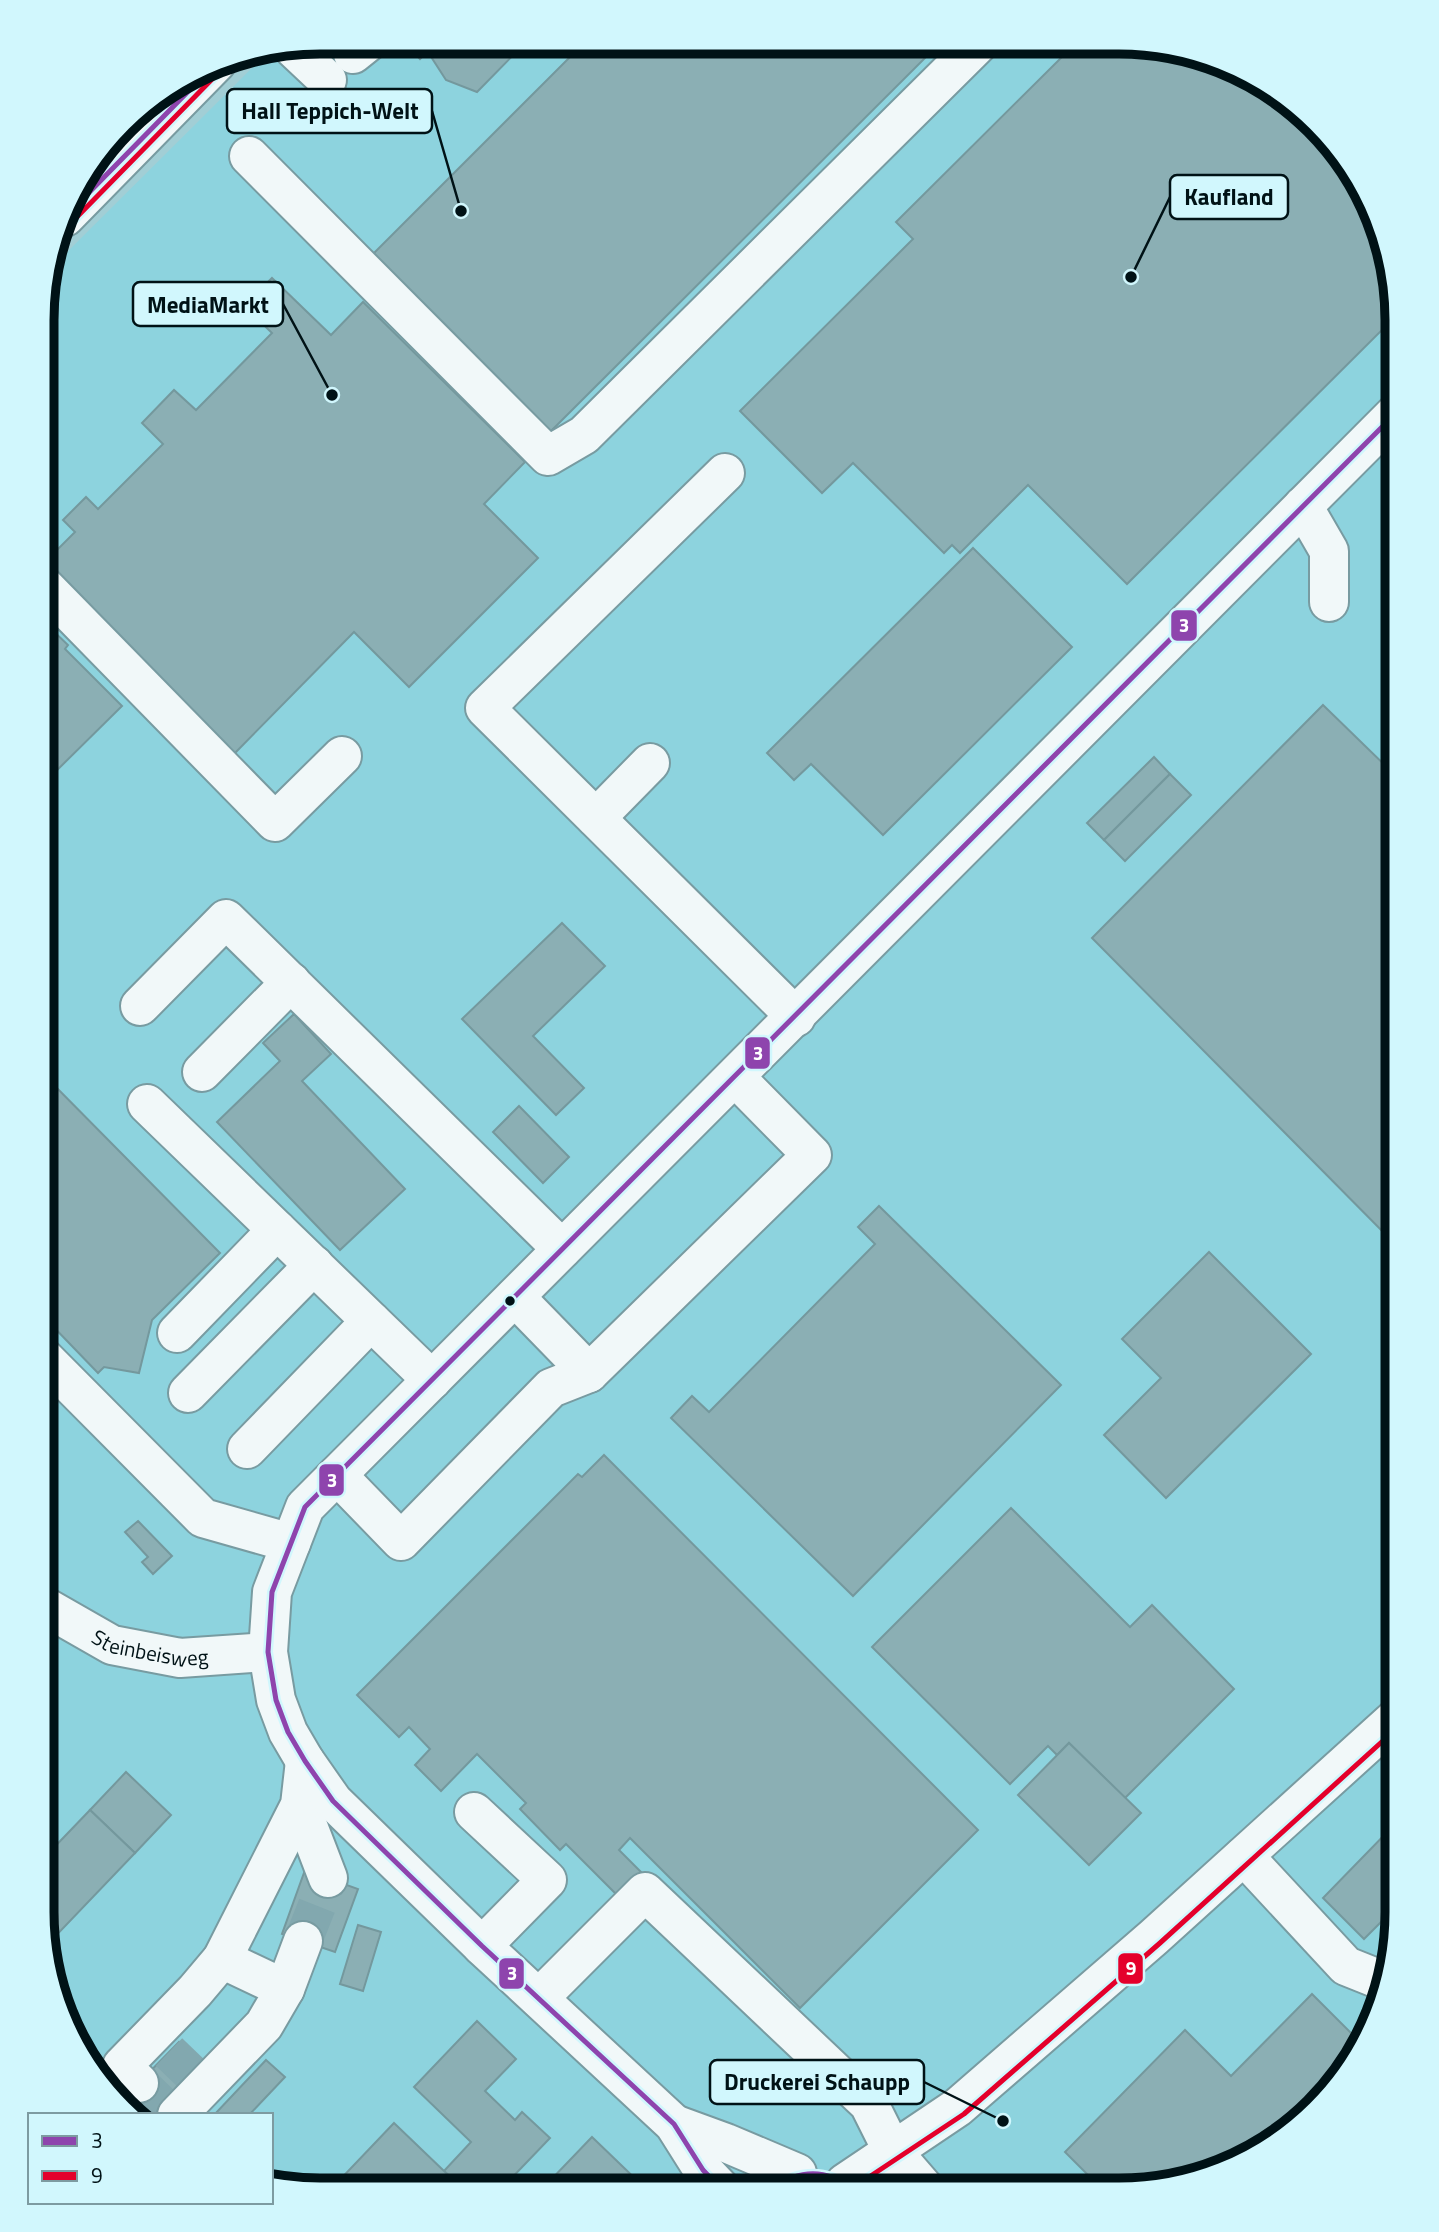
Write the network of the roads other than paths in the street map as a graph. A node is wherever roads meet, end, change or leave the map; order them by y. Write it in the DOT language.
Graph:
graph roads {
  1 [pos="324,54"];
  2 [pos="968,54"];
  3 [pos="349,59"];
  4 [pos="194,87"];
  5 [pos="249,156"];
  6 [pos="85,196"];
  7 [pos="1385,424"];
  8 [pos="724,473"];
  9 [pos="1303,506"];
  10 [pos="54,596"];
  11 [pos="1329,602"];
  12 [pos="342,756"];
  13 [pos="650,763"];
  14 [pos="596,818"];
  15 [pos="291,982"];
  16 [pos="141,1006"];
  17 [pos="796,1017"];
  18 [pos="202,1072"];
  19 [pos="734,1077"];
  20 [pos="148,1104"];
  21 [pos="277,1230"];
  22 [pos="562,1249"];
  23 [pos="314,1265"];
  24 [pos="514,1297"];
  25 [pos="371,1321"];
  26 [pos="177,1333"];
  27 [pos="54,1368"];
  28 [pos="589,1373"];
  29 [pos="432,1380"];
  30 [pos="188,1393"];
  31 [pos="247,1449"];
  32 [pos="337,1475"];
  33 [pos="291,1543"];
  34 [pos="54,1611"];
  35 [pos="268,1652"];
  36 [pos="1385,1728"];
  37 [pos="305,1761"];
  38 [pos="300,1805"];
  39 [pos="474,1812"];
  40 [pos="1244,1856"];
  41 [pos="328,1878"];
  42 [pos="303,1941"];
  43 [pos="482,1946"];
  44 [pos="222,1959"];
  45 [pos="1377,1978"];
  46 [pos="285,1989"];
  47 [pos="539,1998"];
  48 [pos="169,2082"];
  49 [pos="674,2124"];
  50 [pos="893,2151"];
  51 [pos="711,2178"];
  52 [pos="778,2178"];
  53 [pos="793,2178"];
  54 [pos="835,2178"];
  55 [pos="859,2178"];
  56 [pos="916,2178"];
  1 -- 3 [label="street"];
  2 -- 5 [label="street"];
  4 -- 6 [label="street"];
  7 -- 9 [label="street"];
  8 -- 14 [label="street"];
  9 -- 11 [label="street"];
  9 -- 17 [label="street"];
  10 -- 12 [label="street"];
  13 -- 14 [label="street"];
  14 -- 17 [label="street"];
  15 -- 16 [label="street"];
  15 -- 18 [label="street"];
  15 -- 22 [label="street"];
  17 -- 19 [label="street"];
  19 -- 22 [label="street"];
  19 -- 28 [label="street"];
  20 -- 21 [label="street"];
  21 -- 23 [label="street"];
  21 -- 26 [label="street"];
  22 -- 24 [label="street"];
  23 -- 25 [label="street"];
  23 -- 30 [label="street"];
  24 -- 28 [label="street"];
  24 -- 29 [label="street"];
  25 -- 29 [label="street"];
  25 -- 31 [label="street"];
  27 -- 33 [label="street"];
  28 -- 32 [label="street"];
  29 -- 32 [label="street"];
  32 -- 33 [label="street"];
  33 -- 35 [label="street"];
  34 -- 35 [label="street, Steinbeisweg"];
  35 -- 37 [label="street"];
  36 -- 40 [label="street"];
  37 -- 38 [label="street"];
  37 -- 43 [label="street"];
  38 -- 41 [label="street"];
  38 -- 44 [label="street"];
  39 -- 43 [label="street"];
  40 -- 45 [label="street"];
  40 -- 50 [label="street"];
  42 -- 46 [label="street"];
  43 -- 47 [label="street"];
  44 -- 46 [label="street"];
  44 -- 48 [label="street"];
  46 -- 48 [label="street"];
  47 -- 49 [label="street"];
  47 -- 50 [label="street"];
  49 -- 51 [label="street"];
  49 -- 52 [label="street"];
  50 -- 55 [label="street"];
  50 -- 56 [label="street"];
  53 -- 54 [label="street"];
}
